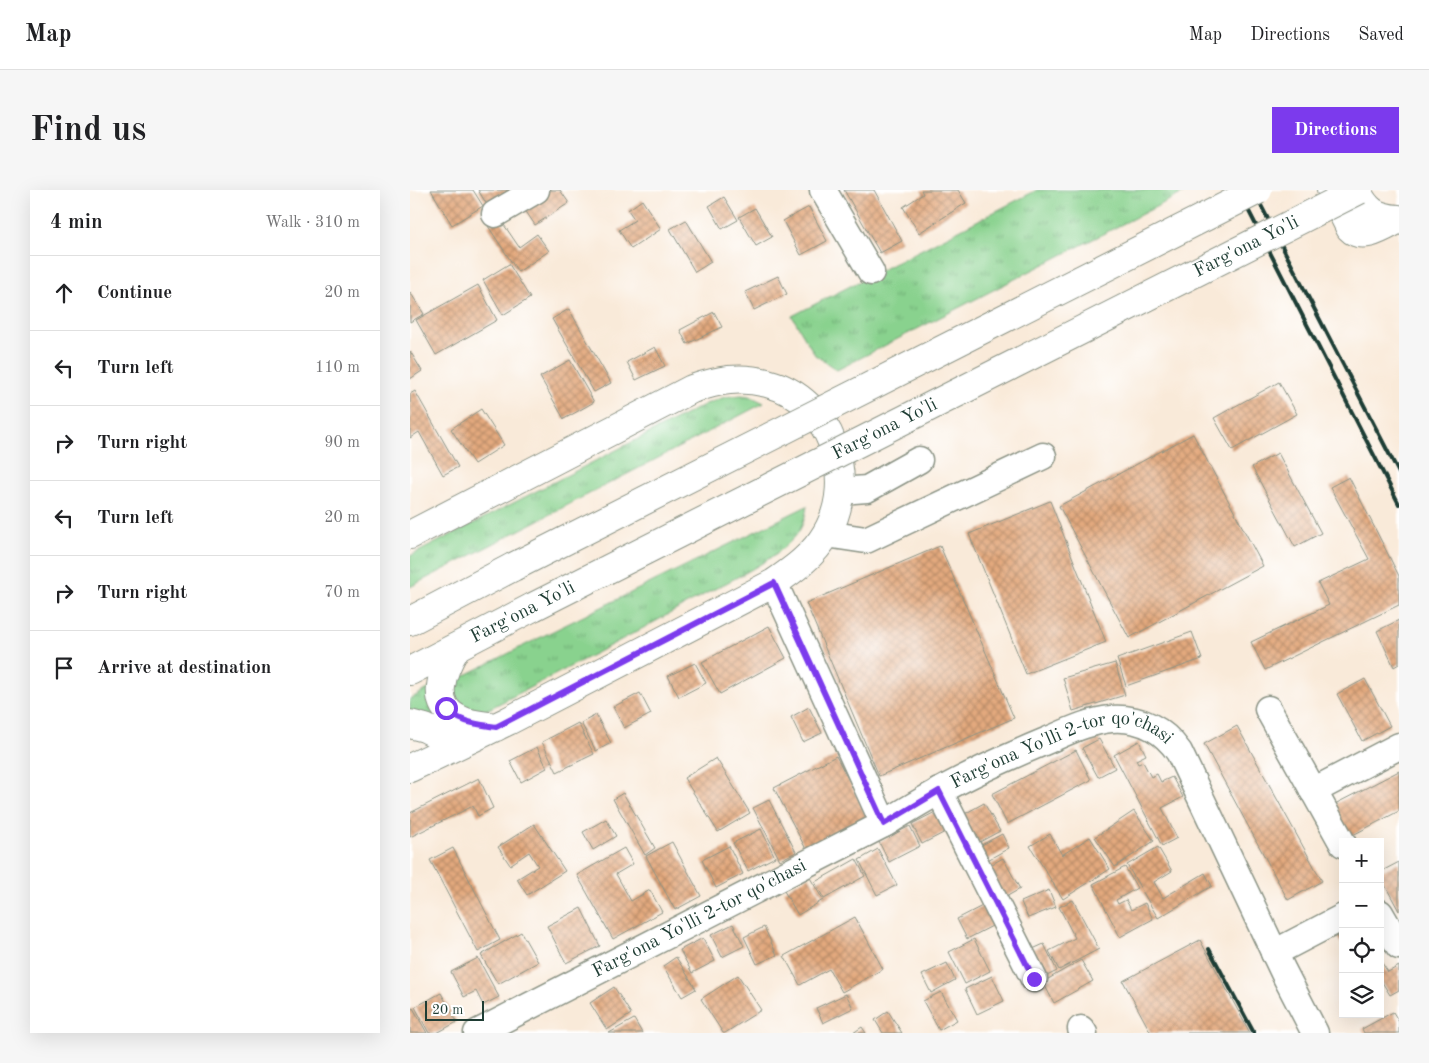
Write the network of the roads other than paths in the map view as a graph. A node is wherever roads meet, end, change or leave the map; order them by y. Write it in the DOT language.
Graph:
graph roads {
  1 [pos="536,190"];
  2 [pos="823,190"];
  3 [pos="1258,190"];
  4 [pos="1331,190"];
  5 [pos="1358,190"];
  6 [pos="495,214"];
  7 [pos="1399,219"];
  8 [pos="871,272"];
  9 [pos="1043,456"];
  10 [pos="919,460"];
  11 [pos="840,491"];
  12 [pos="826,534"];
  13 [pos="410,535"];
  14 [pos="774,583"];
  15 [pos="446,603"];
  16 [pos="410,613"];
  17 [pos="410,621"];
  18 [pos="456,648"];
  19 [pos="410,671"];
  20 [pos="1268,709"];
  21 [pos="410,724"];
  22 [pos="496,727"];
  23 [pos="458,745"];
  24 [pos="1399,746"];
  25 [pos="416,766"];
  26 [pos="939,791"];
  27 [pos="1314,791"];
  28 [pos="884,824"];
  29 [pos="1340,838"];
  30 [pos="1339,919"];
  31 [pos="1384,920"];
  32 [pos="1398,946"];
  33 [pos="1274,954"];
  34 [pos="1034,979"];
  35 [pos="477,1033"];
  36 [pos="1315,1033"];
  1 -- 6 [label="street"];
  2 -- 8 [label="street"];
  3 -- 15 [label="main road, bridge"];
  4 -- 7 [label="main road"];
  5 -- 7 [label="main road"];
  5 -- 18 [label="main road, Farg'ona Yo'li, bridge"];
  9 -- 12 [label="street"];
  10 -- 11 [label="street"];
  11 -- 12 [label="main road"];
  11 -- 13 [label="main road"];
  12 -- 14 [label="main road"];
  14 -- 22 [label="main road"];
  14 -- 28 [label="street"];
  15 -- 16 [label="main road"];
  15 -- 17 [label="main road"];
  18 -- 19 [label="main road, Farg'ona Yo'li"];
  18 -- 22 [label="main road"];
  20 -- 27 [label="street"];
  21 -- 23 [label="main road"];
  22 -- 23 [label="main road"];
  23 -- 25 [label="main road"];
  24 -- 27 [label="street"];
  26 -- 28 [label="street, Farg'ona Yo'lli 2-tor qo'chasi"];
  26 -- 33 [label="street, Farg'ona Yo'lli 2-tor qo'chasi"];
  26 -- 34 [label="street"];
  27 -- 29 [label="street"];
  28 -- 35 [label="street, Farg'ona Yo'lli 2-tor qo'chasi"];
  30 -- 33 [label="street"];
  31 -- 32 [label="street"];
  33 -- 36 [label="street, Farg'ona Yo'lli 2-tor qo'chasi"];
}
